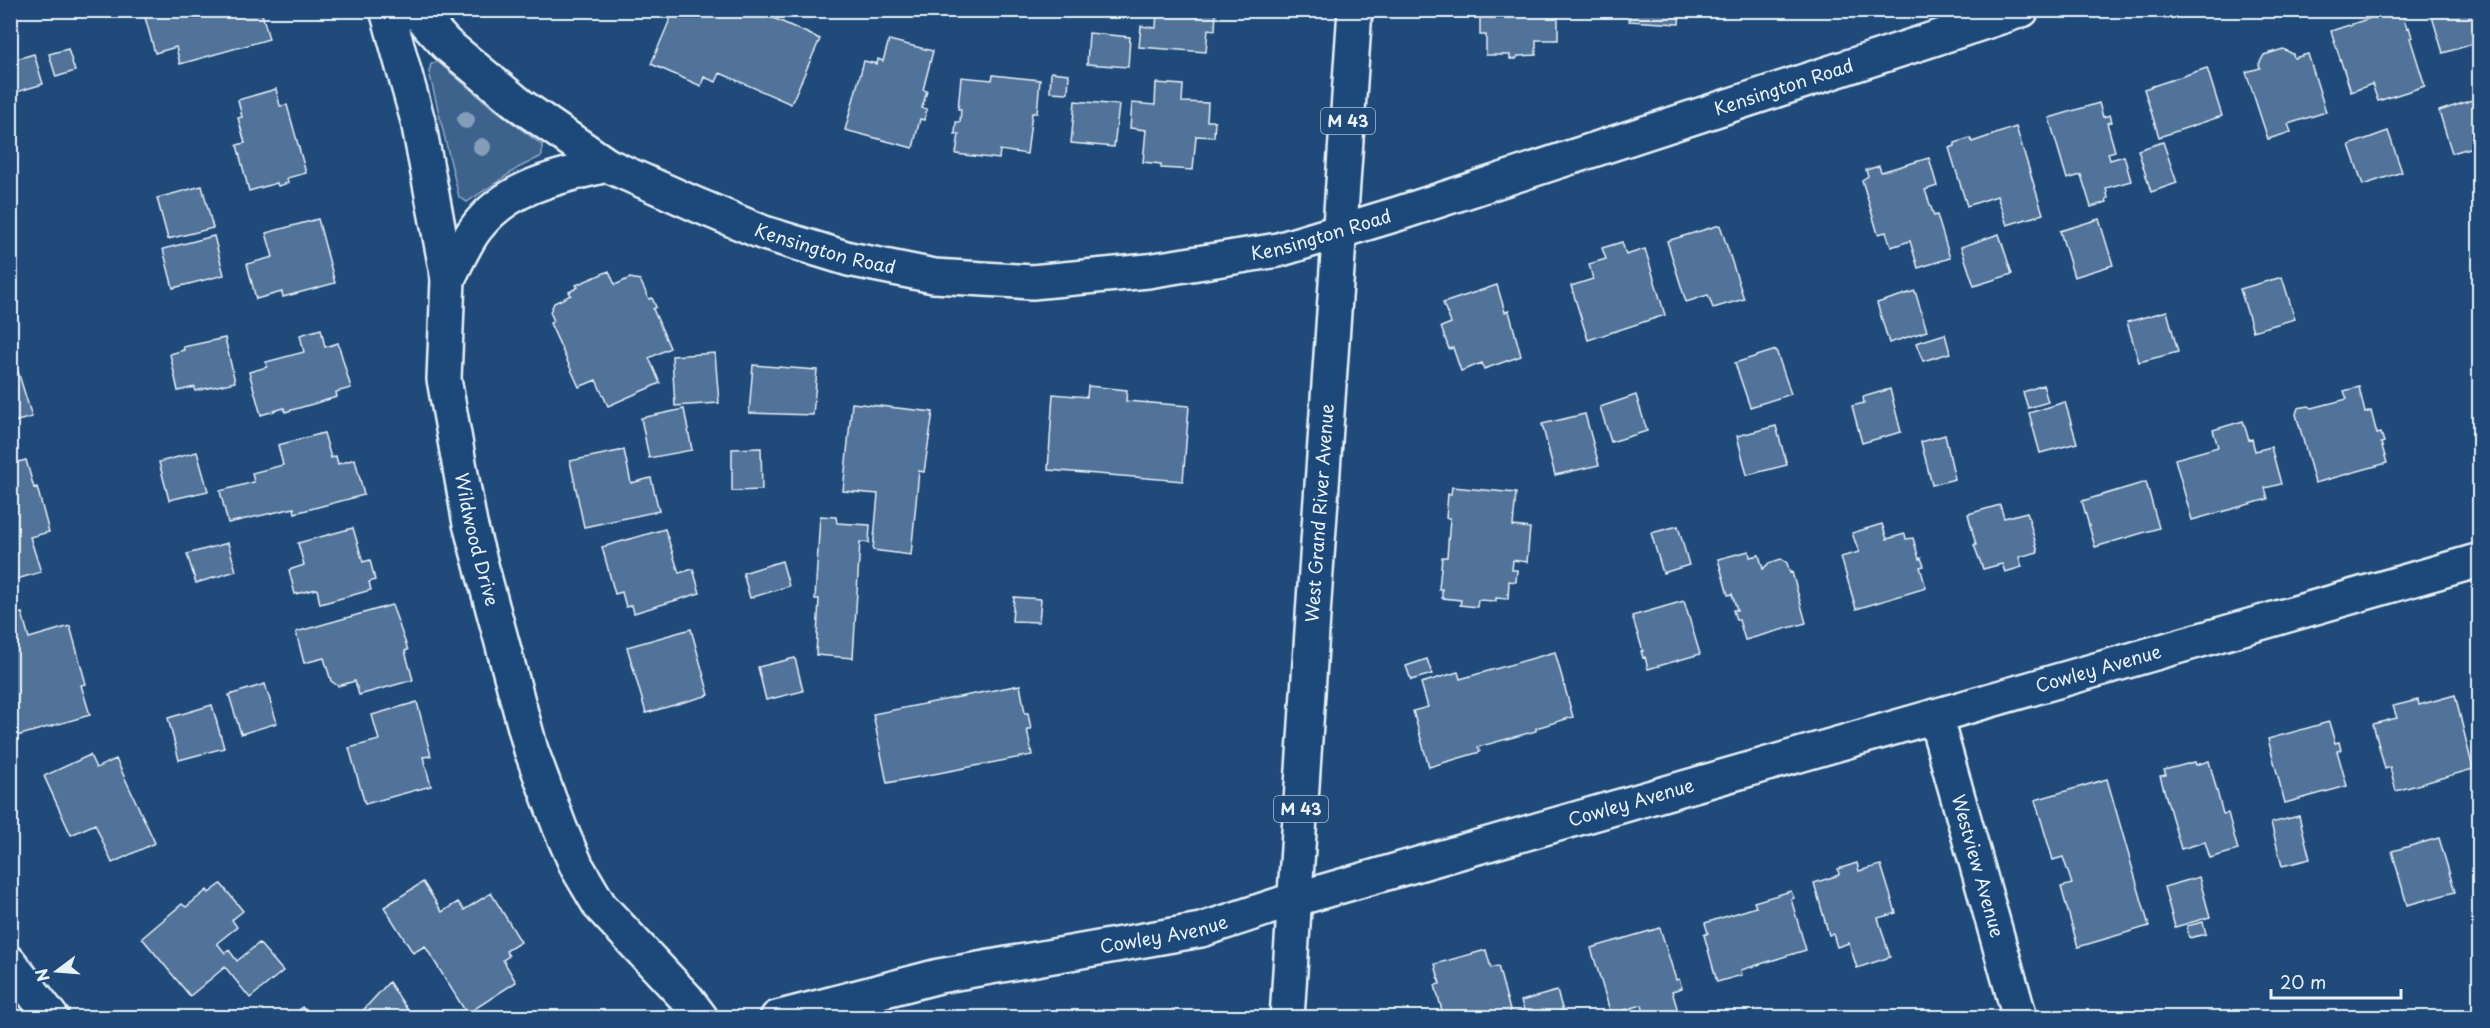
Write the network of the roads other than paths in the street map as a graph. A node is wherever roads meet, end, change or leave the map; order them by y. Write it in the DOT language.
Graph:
graph roads {
  1 [pos="387,10"];
  2 [pos="415,10"];
  3 [pos="1355,10"];
  4 [pos="2022,10"];
  5 [pos="1990,16"];
  6 [pos="607,165"];
  7 [pos="1340,231"];
  8 [pos="448,279"];
  9 [pos="2480,560"];
  10 [pos="1935,716"];
  11 [pos="1296,899"];
  12 [pos="10,963"];
  13 [pos="52,1017"];
  14 [pos="701,1017"];
  15 [pos="777,1017"];
  16 [pos="1287,1017"];
  17 [pos="2020,1017"];
  1 -- 8 [label="street, Wildwood Drive"];
  2 -- 6 [label="street, Kensington Road"];
  3 -- 7 [label="street, West Grand River Avenue / M 43"];
  4 -- 5 [label="street, Kensington Road"];
  5 -- 7 [label="street, Kensington Road"];
  6 -- 7 [label="street, Kensington Road"];
  6 -- 8 [label="street"];
  7 -- 11 [label="street, West Grand River Avenue / M 43"];
  8 -- 14 [label="street, Wildwood Drive"];
  9 -- 10 [label="street, Cowley Avenue"];
  10 -- 11 [label="street, Cowley Avenue"];
  10 -- 17 [label="street, Westview Avenue"];
  11 -- 15 [label="street, Cowley Avenue"];
  11 -- 16 [label="street, West Grand River Avenue / M 43"];
  12 -- 13 [label="street"];
}
